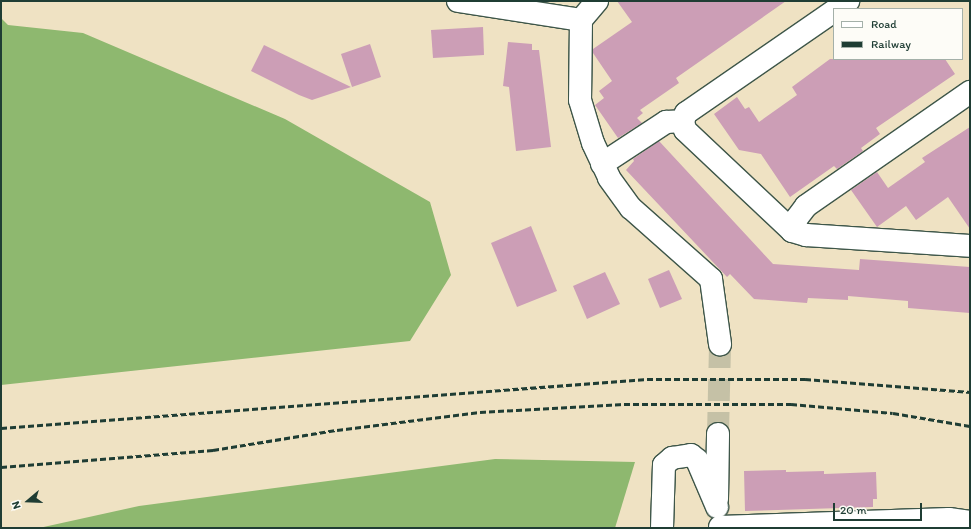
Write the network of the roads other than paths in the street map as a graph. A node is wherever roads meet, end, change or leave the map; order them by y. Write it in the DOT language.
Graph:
graph roads {
  1 [pos="458,1"];
  2 [pos="597,1"];
  3 [pos="848,1"];
  4 [pos="838,8"];
  5 [pos="584,10"];
  6 [pos="833,12"];
  7 [pos="970,92"];
  8 [pos="683,121"];
  9 [pos="602,164"];
  10 [pos="792,231"];
  11 [pos="970,246"];
  12 [pos="720,344"];
  13 [pos="718,434"];
  14 [pos="719,521"];
  15 [pos="970,522"];
  16 [pos="662,528"];
  1 -- 5 [label="street"];
  2 -- 5 [label="street"];
  3 -- 4 [label="street"];
  5 -- 9 [label="street"];
  6 -- 8 [label="street"];
  7 -- 10 [label="street"];
  8 -- 9 [label="street"];
  8 -- 10 [label="street"];
  9 -- 12 [label="street"];
  10 -- 11 [label="street"];
  13 -- 14 [label="street"];
  14 -- 15 [label="street"];
  14 -- 16 [label="street"];
}
